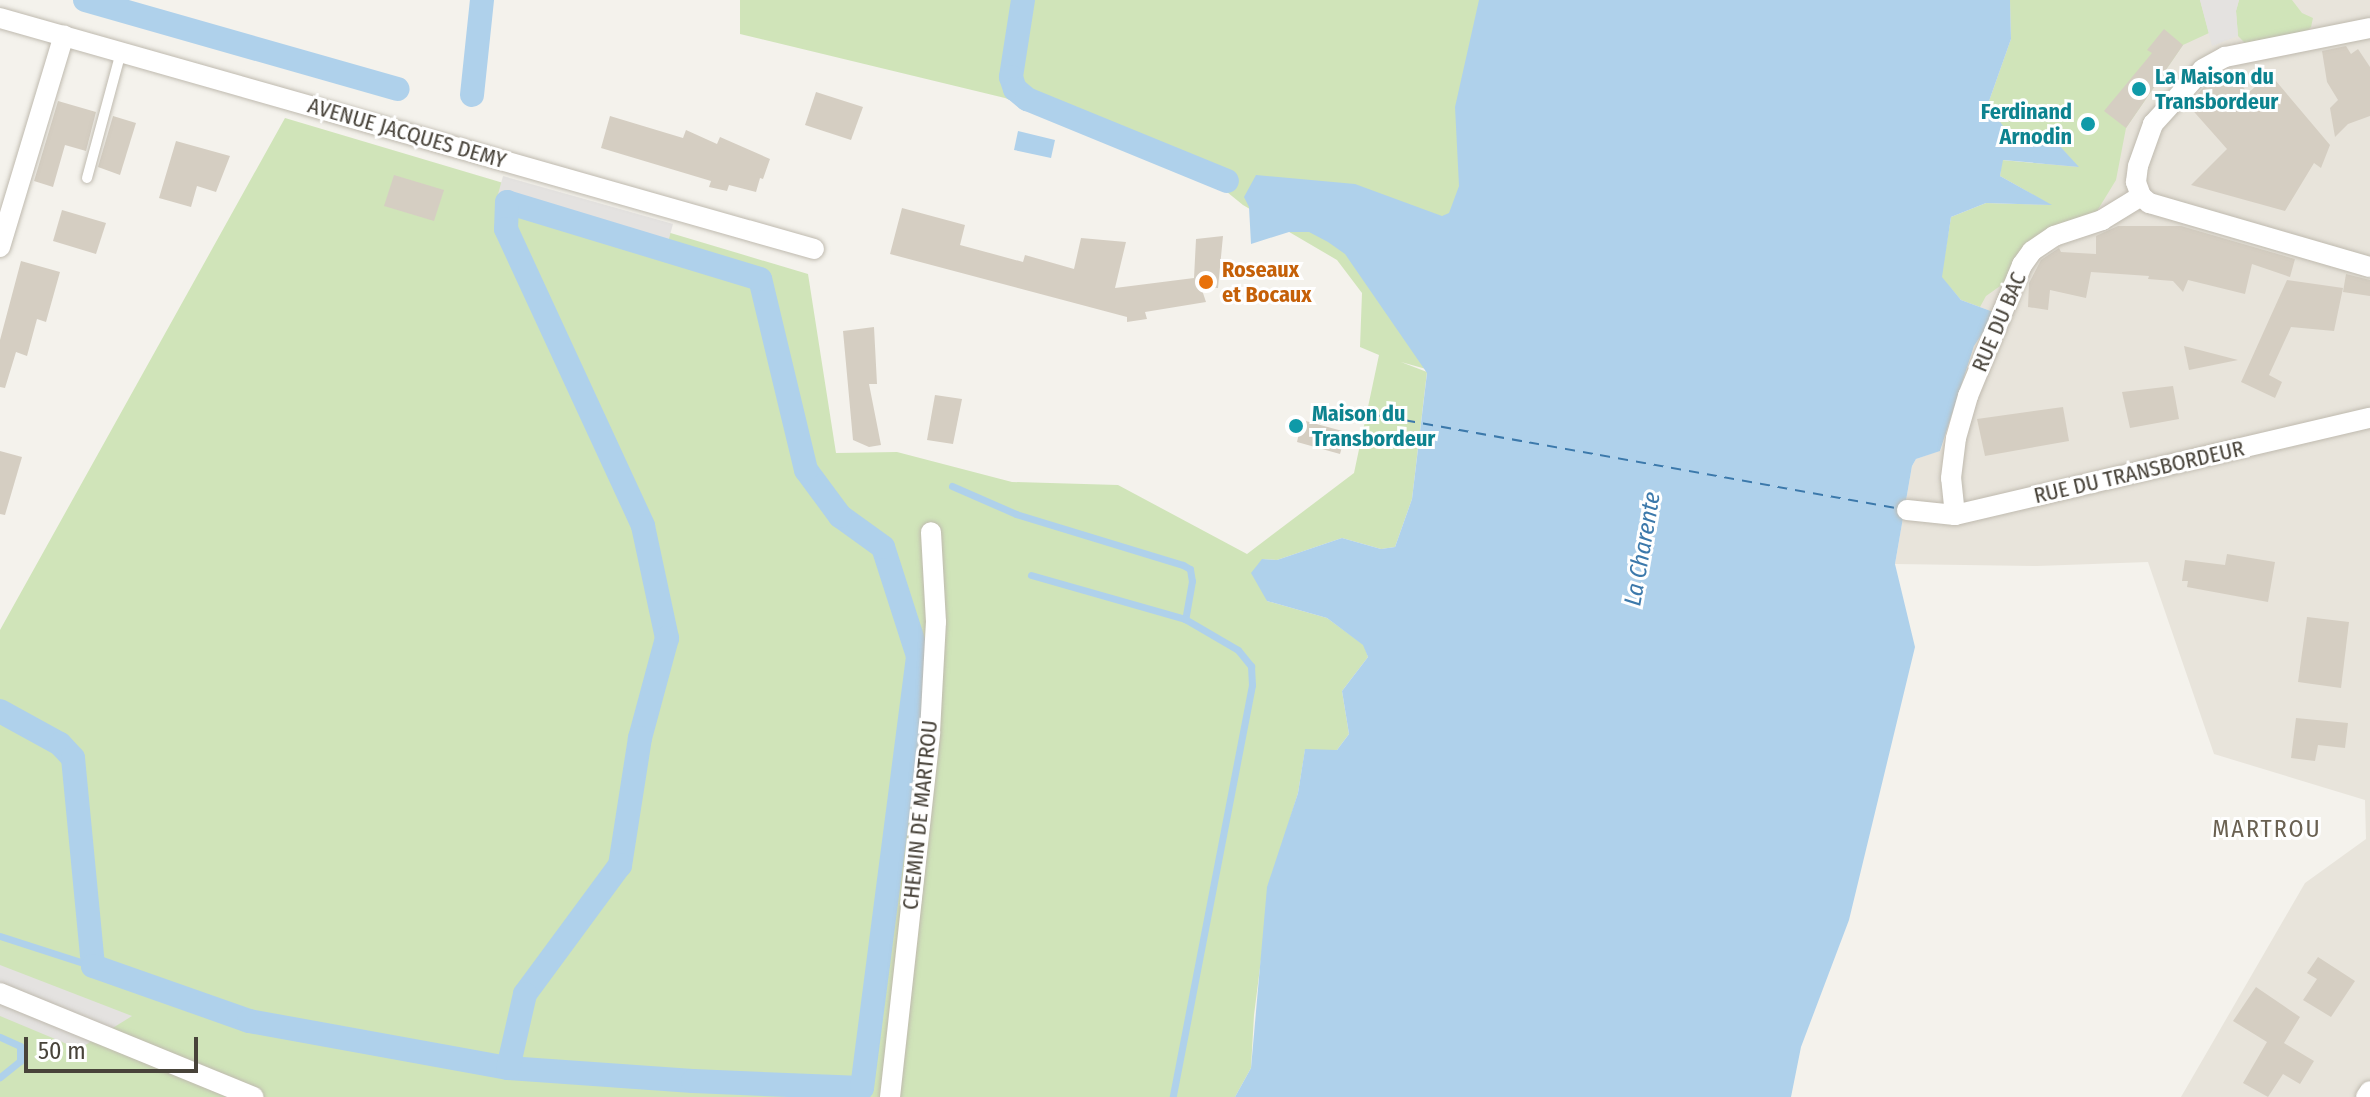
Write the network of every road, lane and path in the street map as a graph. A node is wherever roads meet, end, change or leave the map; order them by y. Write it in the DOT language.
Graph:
graph roads {
  1 [pos="0,18"];
  2 [pos="2370,28"];
  3 [pos="64,35"];
  4 [pos="121,52"];
  5 [pos="87,178"];
  6 [pos="2141,196"];
  7 [pos="0,247"];
  8 [pos="814,249"];
  9 [pos="2370,267"];
  10 [pos="2370,418"];
  11 [pos="1907,510"];
  12 [pos="1955,515"];
  13 [pos="931,532"];
  14 [pos="0,993"];
  15 [pos="2370,1091"];
  16 [pos="253,1097"];
  17 [pos="890,1097"];
  18 [pos="2366,1097"];
  1 -- 3 [label="street, AVENUE JACQUES DEMY"];
  2 -- 6 [label="street"];
  3 -- 4 [label="street, AVENUE JACQUES DEMY"];
  3 -- 7 [label="street"];
  4 -- 5 [label="lane"];
  4 -- 8 [label="street, AVENUE JACQUES DEMY"];
  6 -- 9 [label="street"];
  6 -- 12 [label="street, RUE DU BAC"];
  10 -- 12 [label="street, RUE DU TRANSBORDEUR"];
  11 -- 12 [label="street, RUE DU TRANSBORDEUR"];
  13 -- 17 [label="street, CHEMIN DE MARTROU"];
  14 -- 16 [label="street"];
  15 -- 18 [label="street"];
}
